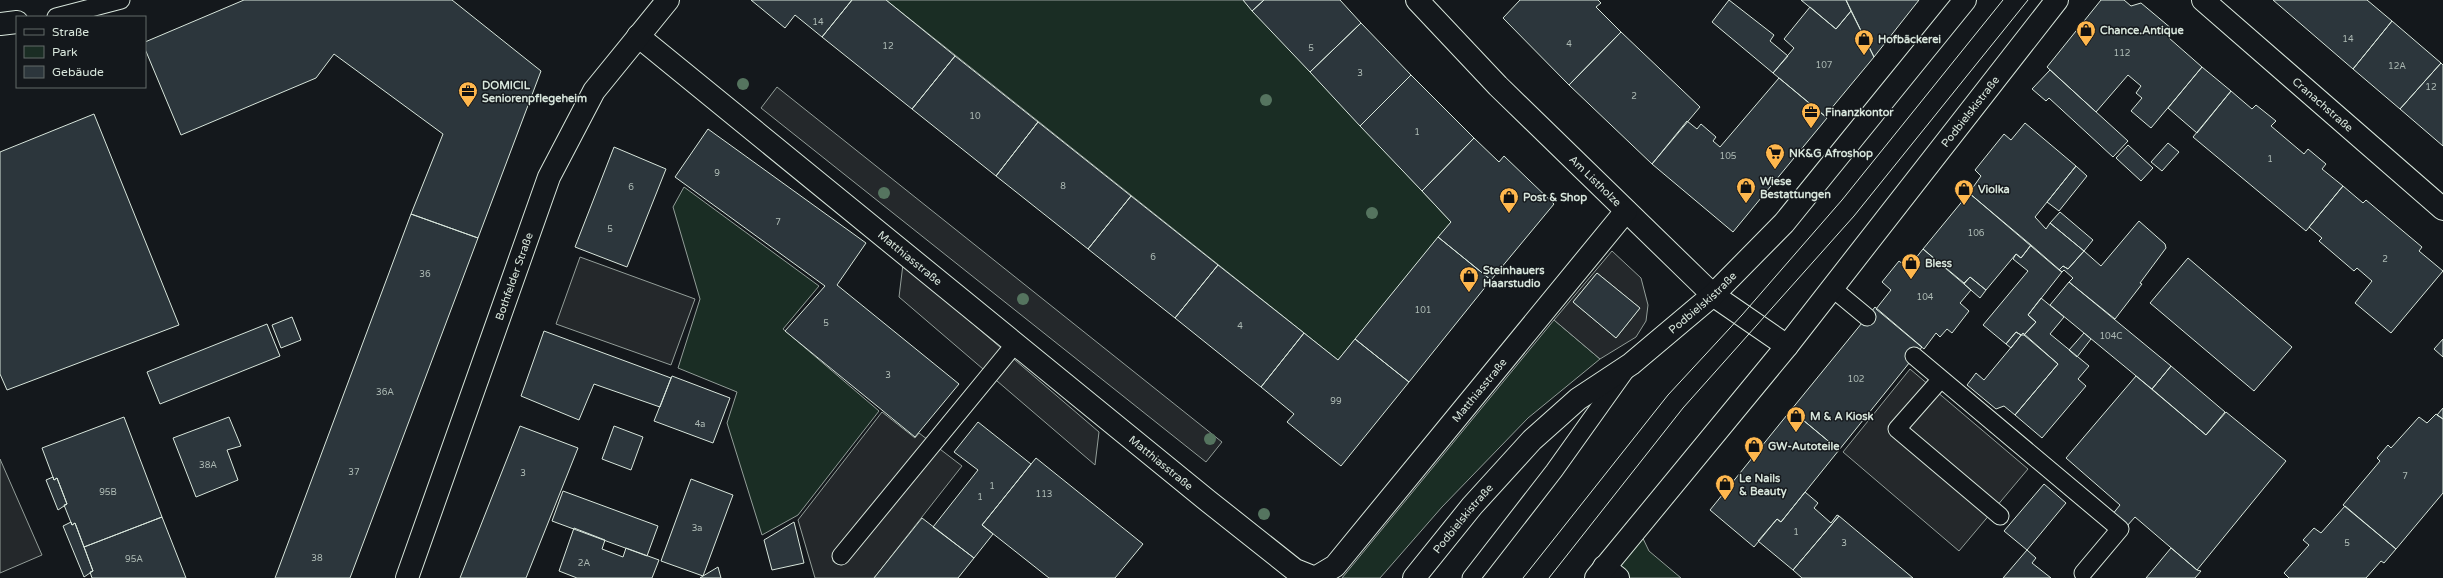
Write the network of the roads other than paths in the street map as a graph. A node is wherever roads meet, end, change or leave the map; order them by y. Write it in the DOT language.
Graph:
graph roads {
  1 [pos="121,0"];
  2 [pos="668,0"];
  3 [pos="1417,0"];
  4 [pos="1965,0"];
  5 [pos="2057,0"];
  6 [pos="2203,0"];
  7 [pos="60,16"];
  8 [pos="16,22"];
  9 [pos="0,24"];
  10 [pos="638,36"];
  11 [pos="2443,209"];
  12 [pos="1626,211"];
  13 [pos="1832,288"];
  14 [pos="1713,295"];
  15 [pos="1867,317"];
  16 [pos="1015,344"];
  17 [pos="1787,346"];
  18 [pos="1914,356"];
  19 [pos="1631,364"];
  20 [pos="1941,379"];
  21 [pos="2000,516"];
  22 [pos="841,556"];
  23 [pos="2083,573"];
  24 [pos="1606,574"];
  25 [pos="407,578"];
  26 [pos="1414,578"];
  27 [pos="1471,578"];
  1 -- 7 [label="lane"];
  2 -- 10 [label="street, Bothfelder Straße"];
  3 -- 12 [label="street, Am Listholze"];
  4 -- 14 [label="street, Podbielskistraße"];
  5 -- 13 [label="street, Podbielskistraße"];
  6 -- 11 [label="street, Cranachstraße"];
  8 -- 9 [label="street"];
  10 -- 16 [label="street, Matthiasstraße"];
  10 -- 25 [label="street, Bothfelder Straße"];
  12 -- 14 [label="street, Am Listholze"];
  12 -- 16 [label="street, Matthiasstraße"];
  13 -- 15 [label="lane"];
  13 -- 17 [label="street, Podbielskistraße"];
  14 -- 17 [label="street, Am Listholze"];
  14 -- 19 [label="street, Podbielskistraße"];
  16 -- 22 [label="lane"];
  17 -- 24 [label="street, Podbielskistraße"];
  18 -- 20 [label="lane"];
  19 -- 26 [label="street, Podbielskistraße"];
  19 -- 27 [label="lane"];
  20 -- 21 [label="lane"];
  20 -- 23 [label="lane"];
}
